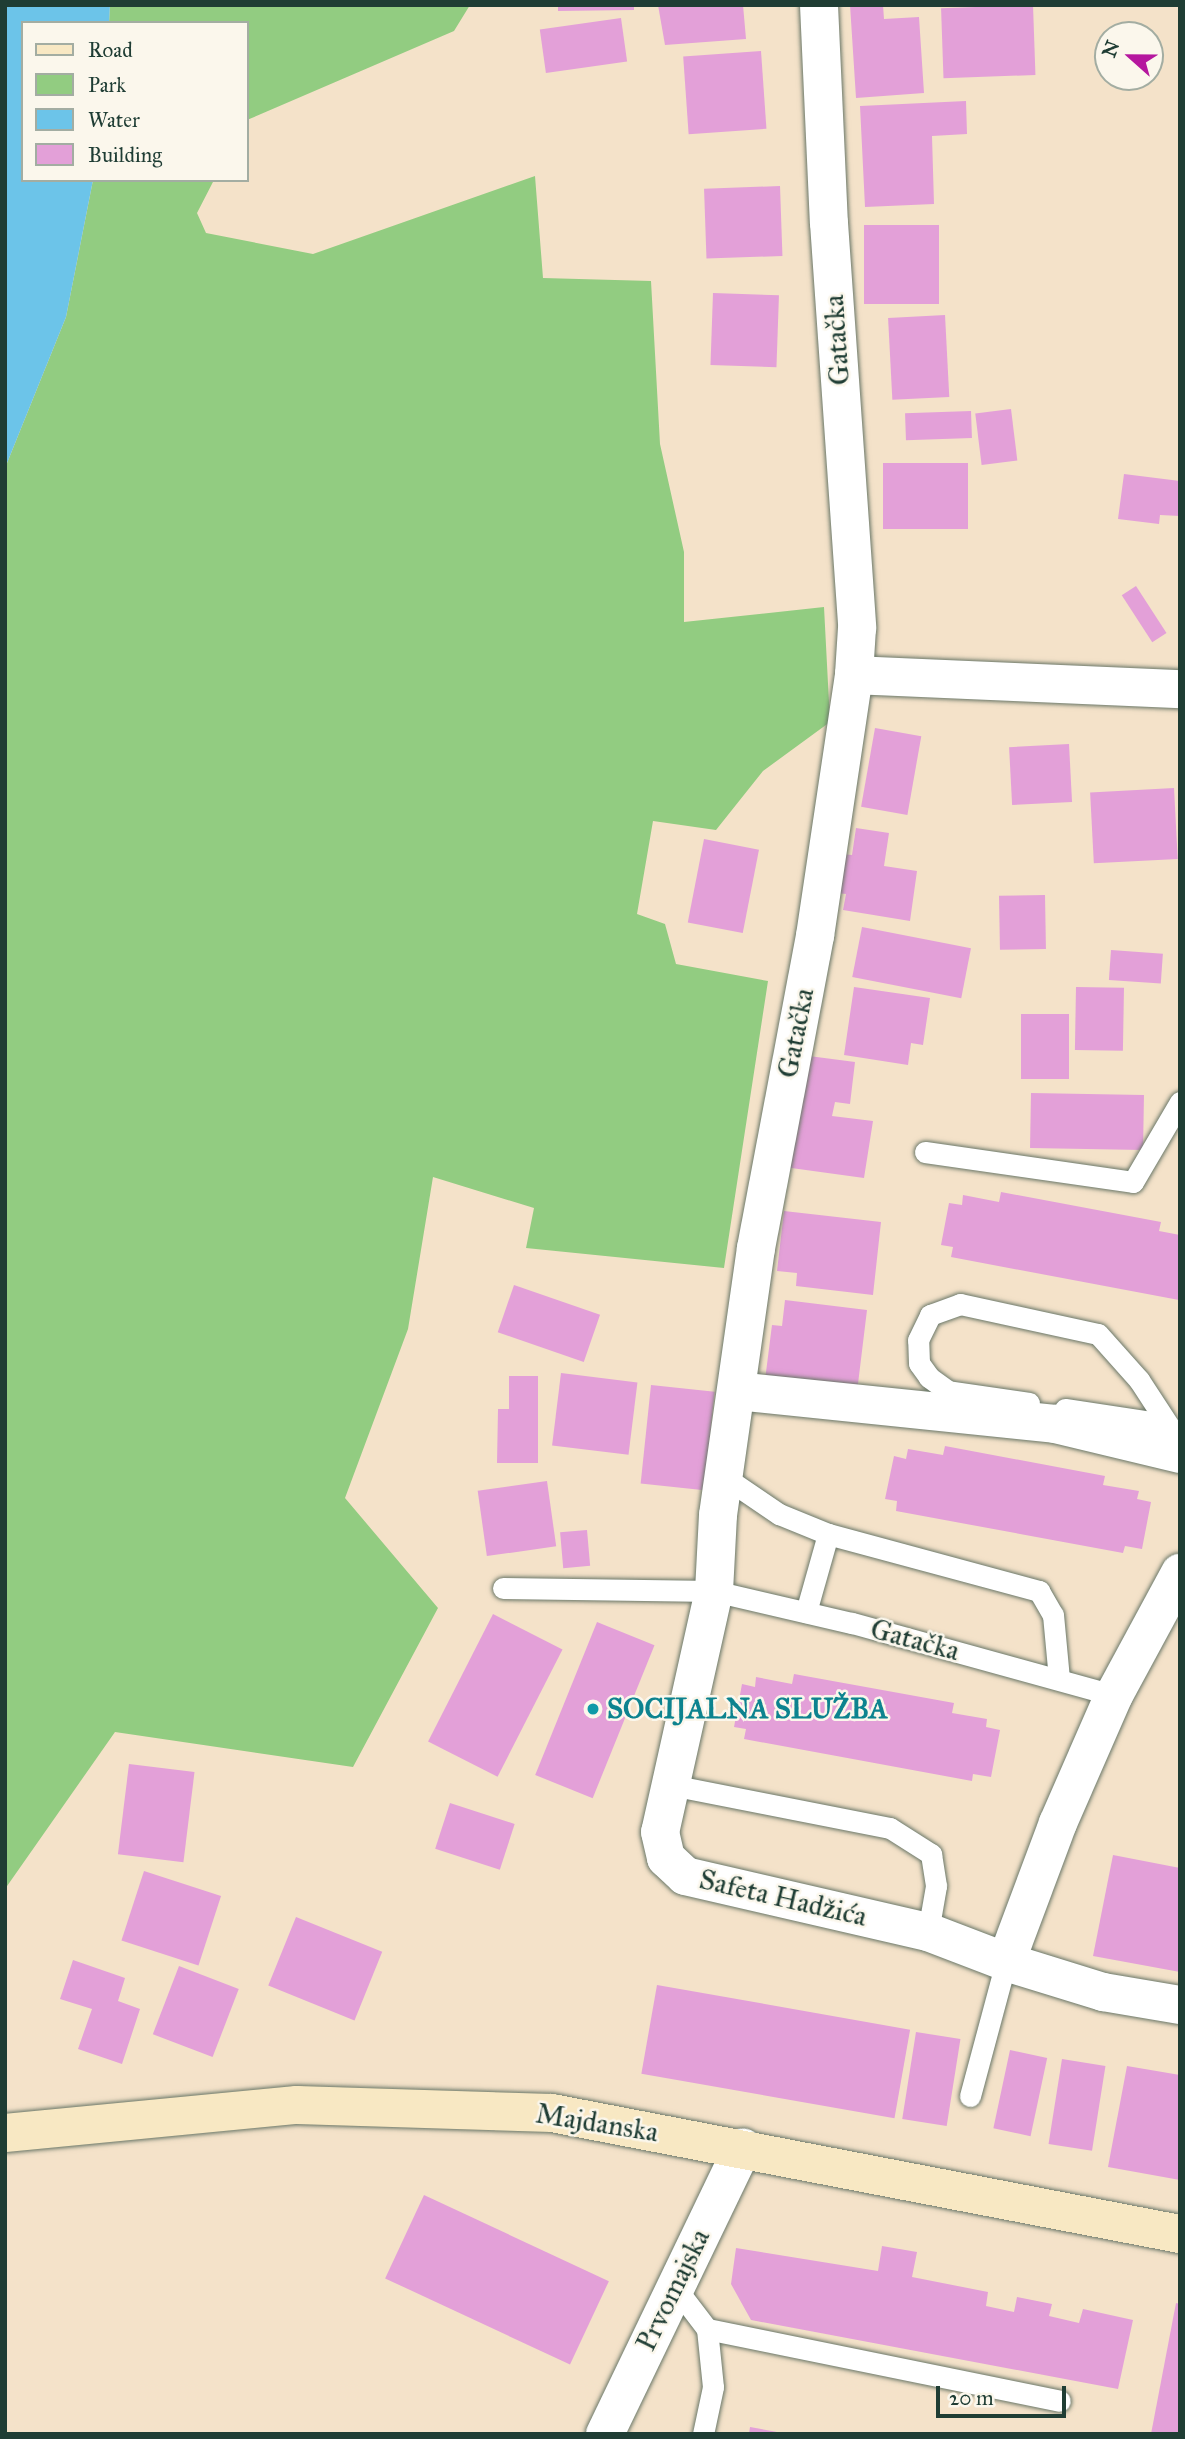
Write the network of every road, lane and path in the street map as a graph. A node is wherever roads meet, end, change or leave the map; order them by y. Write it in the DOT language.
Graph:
graph roads {
  1 [pos="819,5"];
  2 [pos="854,675"];
  3 [pos="1180,689"];
  4 [pos="1180,1102"];
  5 [pos="925,1152"];
  6 [pos="737,1391"];
  7 [pos="1172,1439"];
  8 [pos="1180,1443"];
  9 [pos="723,1476"];
  10 [pos="828,1534"];
  11 [pos="1180,1573"];
  12 [pos="503,1588"];
  13 [pos="714,1591"];
  14 [pos="806,1612"];
  15 [pos="1059,1678"];
  16 [pos="1114,1695"];
  17 [pos="671,1785"];
  18 [pos="928,1932"];
  19 [pos="1006,1962"];
  20 [pos="1180,2005"];
  21 [pos="970,2096"];
  22 [pos="5,2133"];
  23 [pos="743,2147"];
  24 [pos="1180,2234"];
  25 [pos="675,2287"];
  26 [pos="707,2329"];
  27 [pos="1060,2401"];
  28 [pos="605,2434"];
  29 [pos="703,2434"];
  1 -- 2 [label="street, Gatačka"];
  2 -- 3 [label="street"];
  2 -- 6 [label="street, Gatačka"];
  4 -- 5 [label="lane"];
  6 -- 7 [label="street"];
  6 -- 9 [label="street, Gatačka"];
  7 -- 7 [label="lane"];
  7 -- 8 [label="lane"];
  9 -- 10 [label="lane"];
  9 -- 13 [label="street, Gatačka"];
  10 -- 14 [label="lane"];
  10 -- 15 [label="lane"];
  11 -- 16 [label="street"];
  12 -- 13 [label="lane, Gatačka"];
  13 -- 14 [label="lane, Gatačka"];
  13 -- 17 [label="street, Safeta Hadžića"];
  14 -- 15 [label="lane, Gatačka"];
  15 -- 16 [label="lane, Gatačka"];
  16 -- 19 [label="street"];
  17 -- 18 [label="street, Safeta Hadžića"];
  17 -- 18 [label="lane"];
  18 -- 19 [label="street, Safeta Hadžića"];
  19 -- 20 [label="street, Safeta Hadžića"];
  19 -- 21 [label="lane"];
  22 -- 23 [label="street, Majdanska"];
  23 -- 24 [label="street, Majdanska"];
  23 -- 25 [label="street, Prvomajska"];
  25 -- 26 [label="lane"];
  25 -- 28 [label="street, Prvomajska"];
  26 -- 27 [label="lane"];
  26 -- 29 [label="lane"];
}
